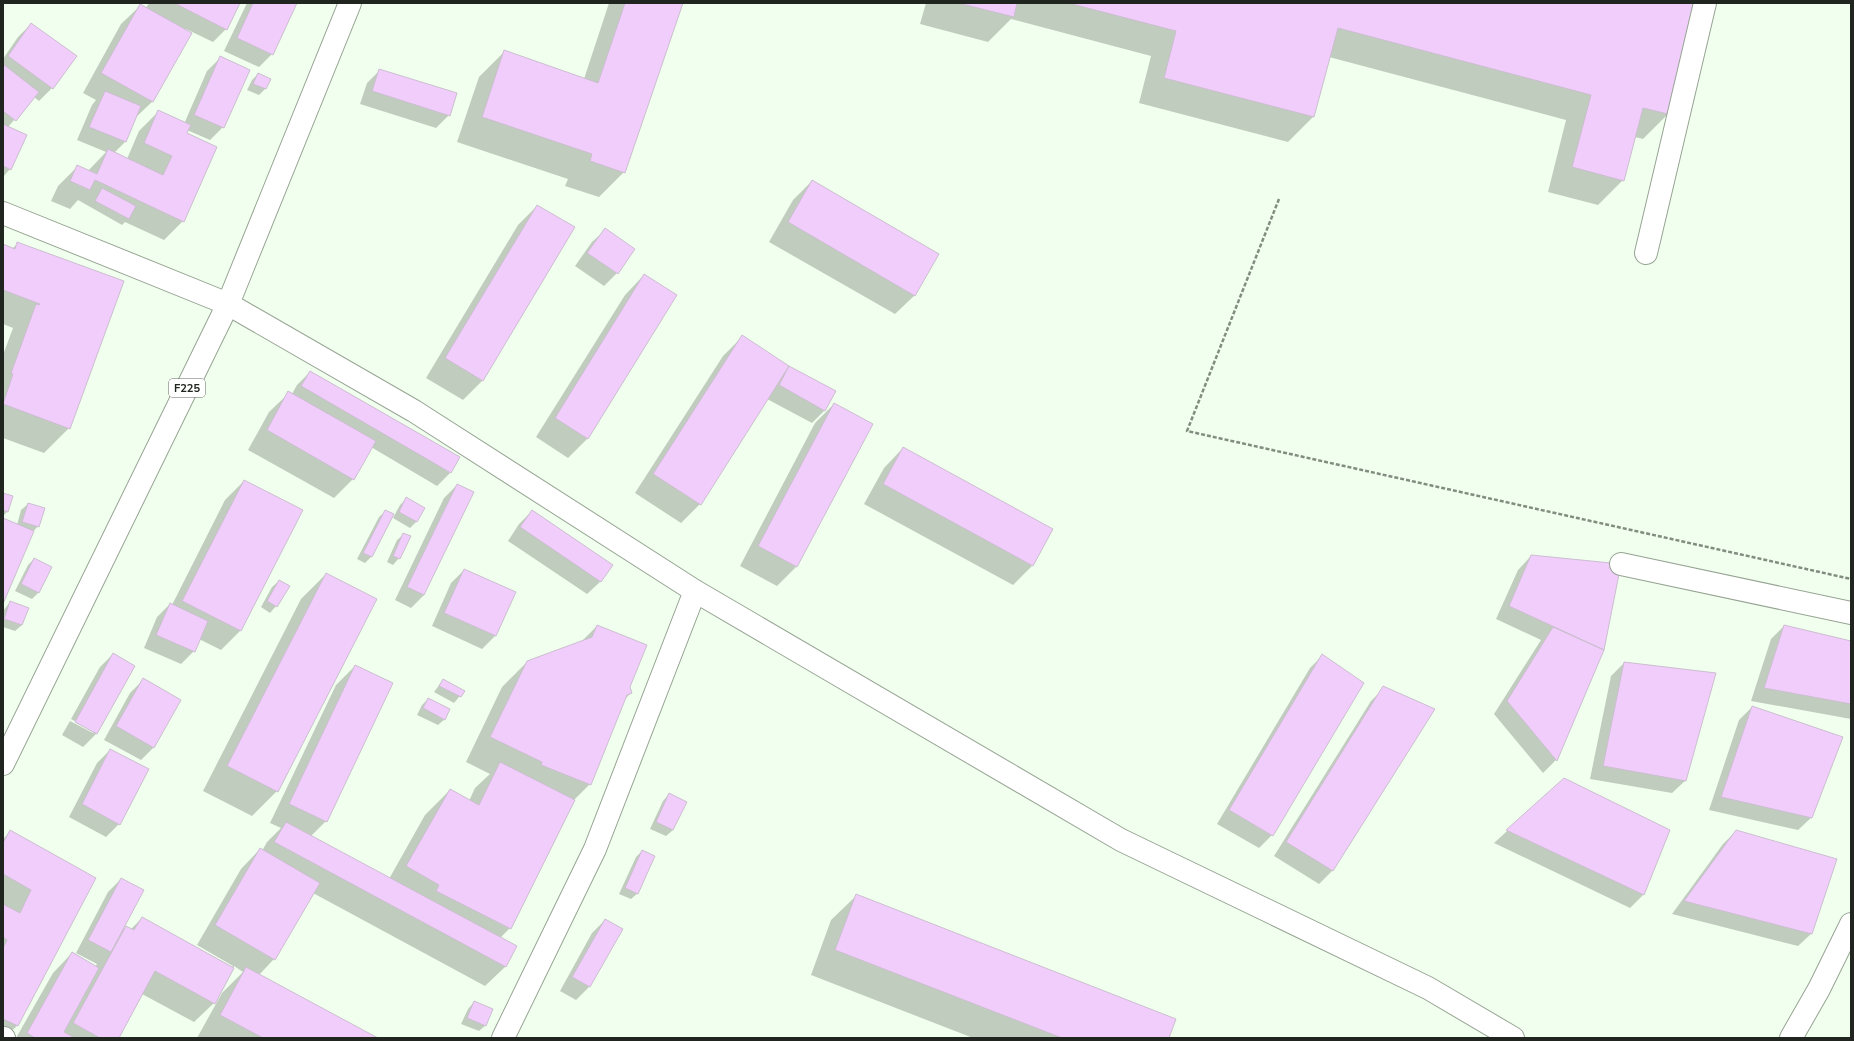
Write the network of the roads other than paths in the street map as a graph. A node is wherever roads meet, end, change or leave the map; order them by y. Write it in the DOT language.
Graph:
graph roads {
  1 [pos="350,3"];
  2 [pos="1705,3"];
  3 [pos="3,213"];
  4 [pos="1646,253"];
  5 [pos="228,304"];
  6 [pos="1621,564"];
  7 [pos="695,591"];
  8 [pos="1851,613"];
  9 [pos="3,764"];
  10 [pos="1851,924"];
  11 [pos="503,1038"];
  12 [pos="1513,1038"];
  13 [pos="1791,1038"];
  1 -- 5 [label="street, F225"];
  2 -- 4 [label="street"];
  3 -- 5 [label="street"];
  5 -- 7 [label="street"];
  5 -- 9 [label="street, F225"];
  6 -- 8 [label="street"];
  7 -- 11 [label="street"];
  7 -- 12 [label="street"];
  10 -- 13 [label="street"];
}
